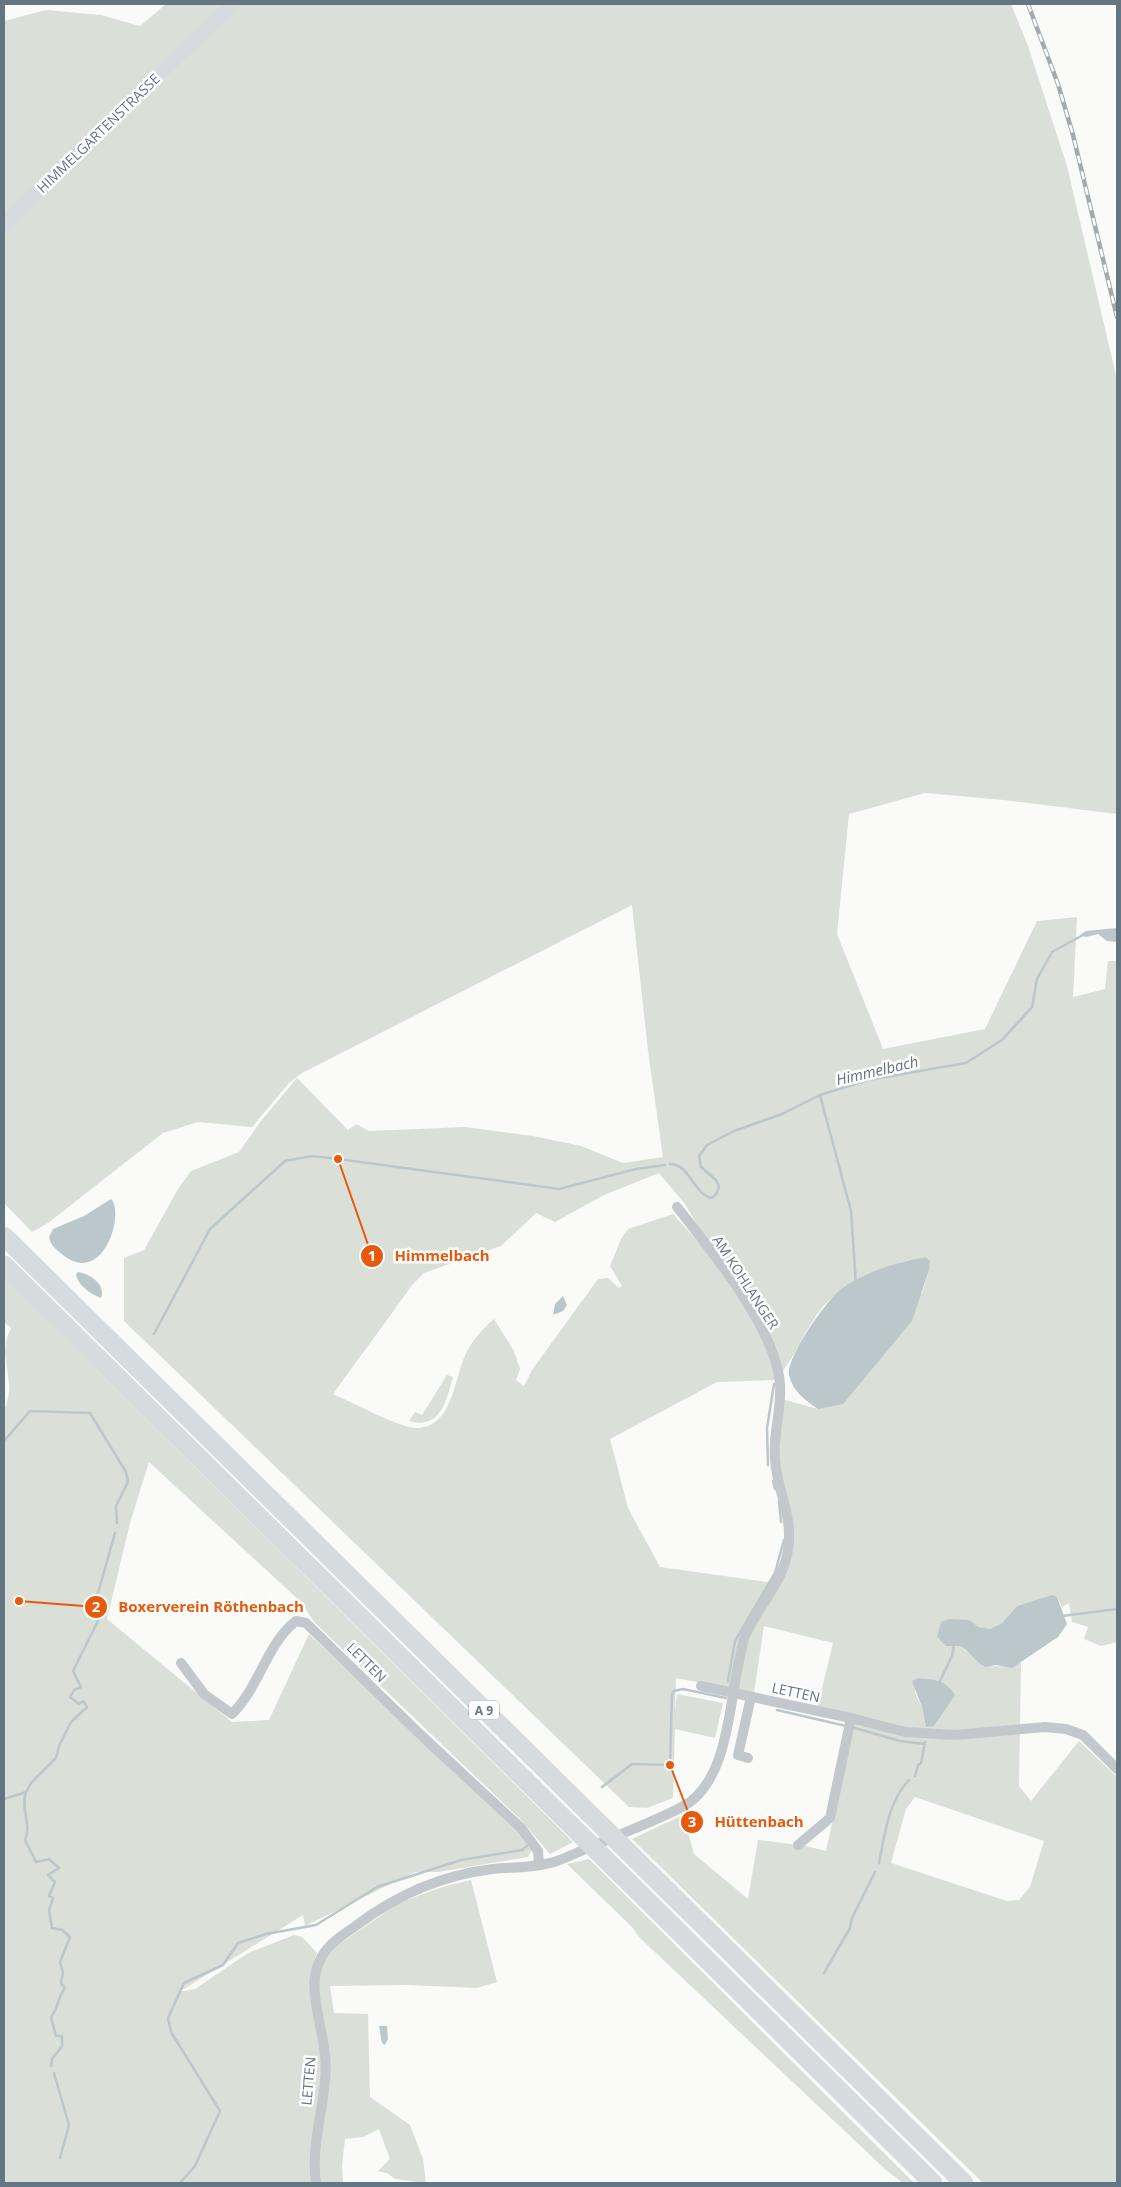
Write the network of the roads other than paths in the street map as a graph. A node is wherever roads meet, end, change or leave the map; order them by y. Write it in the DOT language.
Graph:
graph roads {
  1 [pos="233,4"];
  2 [pos="4,225"];
  3 [pos="677,1207"];
  4 [pos="4,1236"];
  5 [pos="4,1265"];
  6 [pos="181,1663"];
  7 [pos="701,1686"];
  8 [pos="734,1694"];
  9 [pos="751,1697"];
  10 [pos="851,1718"];
  11 [pos="748,1758"];
  12 [pos="1117,1769"];
  13 [pos="798,1845"];
  14 [pos="539,1865"];
  15 [pos="316,2183"];
  16 [pos="933,2183"];
  17 [pos="964,2183"];
  1 -- 2 [label="street, HIMMELGARTENSTRASSE"];
  3 -- 8 [label="street, AM KOHLANGER"];
  4 -- 17 [label="highway, A 9"];
  5 -- 16 [label="highway, A 9"];
  6 -- 14 [label="street, LETTEN"];
  7 -- 8 [label="street"];
  8 -- 9 [label="street, LETTEN"];
  8 -- 14 [label="street, LETTEN"];
  9 -- 10 [label="street, LETTEN"];
  9 -- 11 [label="street"];
  10 -- 12 [label="street, LETTEN"];
  10 -- 13 [label="street"];
  14 -- 15 [label="street, LETTEN"];
}
